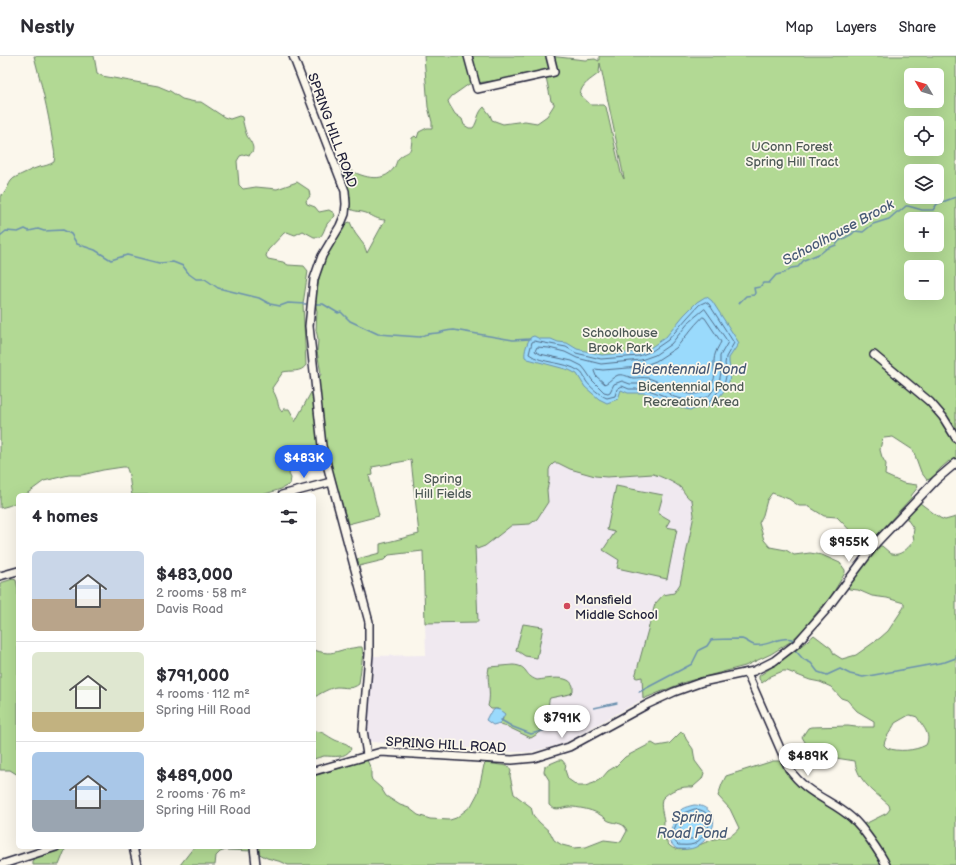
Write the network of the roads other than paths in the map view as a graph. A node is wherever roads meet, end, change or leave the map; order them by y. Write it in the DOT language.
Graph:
graph roads {
  1 [pos="293,56"];
  2 [pos="468,56"];
  3 [pos="550,56"];
  4 [pos="874,355"];
  5 [pos="956,438"];
  6 [pos="956,463"];
  7 [pos="331,482"];
  8 [pos="290,493"];
  9 [pos="16,572"];
  10 [pos="0,576"];
  11 [pos="747,673"];
  12 [pos="367,755"];
  13 [pos="316,771"];
  14 [pos="50,849"];
  15 [pos="133,849"];
  16 [pos="254,849"];
  17 [pos="0,865"];
  18 [pos="137,865"];
  19 [pos="256,865"];
  20 [pos="886,865"];
  1 -- 7 [label="street, SPRING HILL ROAD"];
  2 -- 3 [label="street"];
  4 -- 5 [label="street"];
  6 -- 11 [label="street, SPRING HILL ROAD"];
  7 -- 8 [label="street"];
  7 -- 12 [label="street, SPRING HILL ROAD"];
  9 -- 10 [label="street"];
  11 -- 12 [label="street, SPRING HILL ROAD"];
  11 -- 20 [label="street"];
  12 -- 13 [label="street"];
  14 -- 17 [label="street"];
  15 -- 18 [label="street"];
  16 -- 19 [label="street"];
}
